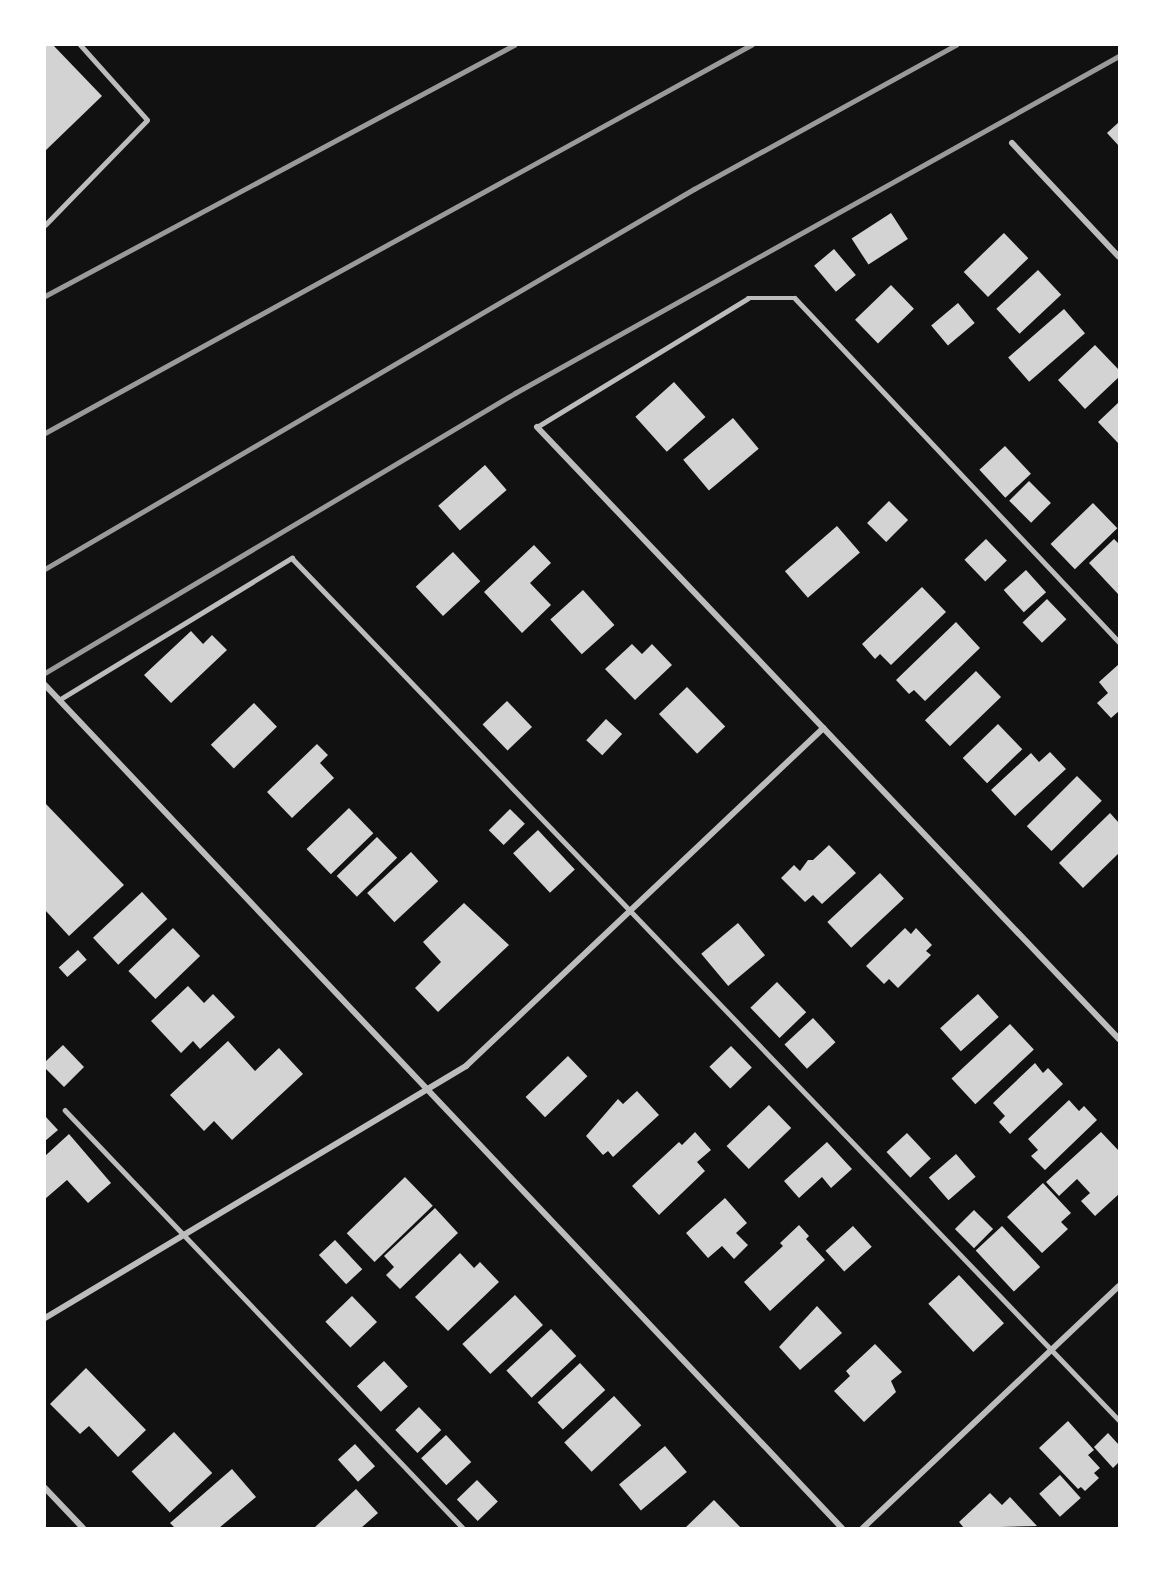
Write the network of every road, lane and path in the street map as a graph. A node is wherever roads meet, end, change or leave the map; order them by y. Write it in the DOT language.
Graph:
graph roads {
  1 [pos="80,45"];
  2 [pos="1012,143"];
  3 [pos="45,225"];
  4 [pos="1119,256"];
  5 [pos="537,427"];
  6 [pos="1119,642"];
  7 [pos="45,685"];
  8 [pos="60,700"];
  9 [pos="824,728"];
  10 [pos="632,909"];
  11 [pos="1119,1039"];
  12 [pos="427,1090"];
  13 [pos="65,1110"];
  14 [pos="183,1236"];
  15 [pos="1119,1286"];
  16 [pos="45,1318"];
  17 [pos="1052,1349"];
  18 [pos="1119,1420"];
  19 [pos="45,1488"];
  20 [pos="83,1528"];
  21 [pos="463,1528"];
  22 [pos="842,1528"];
  23 [pos="863,1528"];
  1 -- 3 [label="lane"];
  2 -- 4 [label="street"];
  5 -- 6 [label="lane"];
  5 -- 9 [label="street"];
  7 -- 8 [label="street"];
  8 -- 10 [label="lane"];
  8 -- 12 [label="street"];
  9 -- 10 [label="street"];
  9 -- 11 [label="street"];
  10 -- 12 [label="street"];
  10 -- 17 [label="lane"];
  12 -- 14 [label="street"];
  12 -- 22 [label="street"];
  13 -- 14 [label="lane"];
  14 -- 16 [label="street"];
  14 -- 21 [label="lane"];
  15 -- 17 [label="street"];
  17 -- 18 [label="lane"];
  17 -- 23 [label="street"];
  19 -- 20 [label="street"];
}
